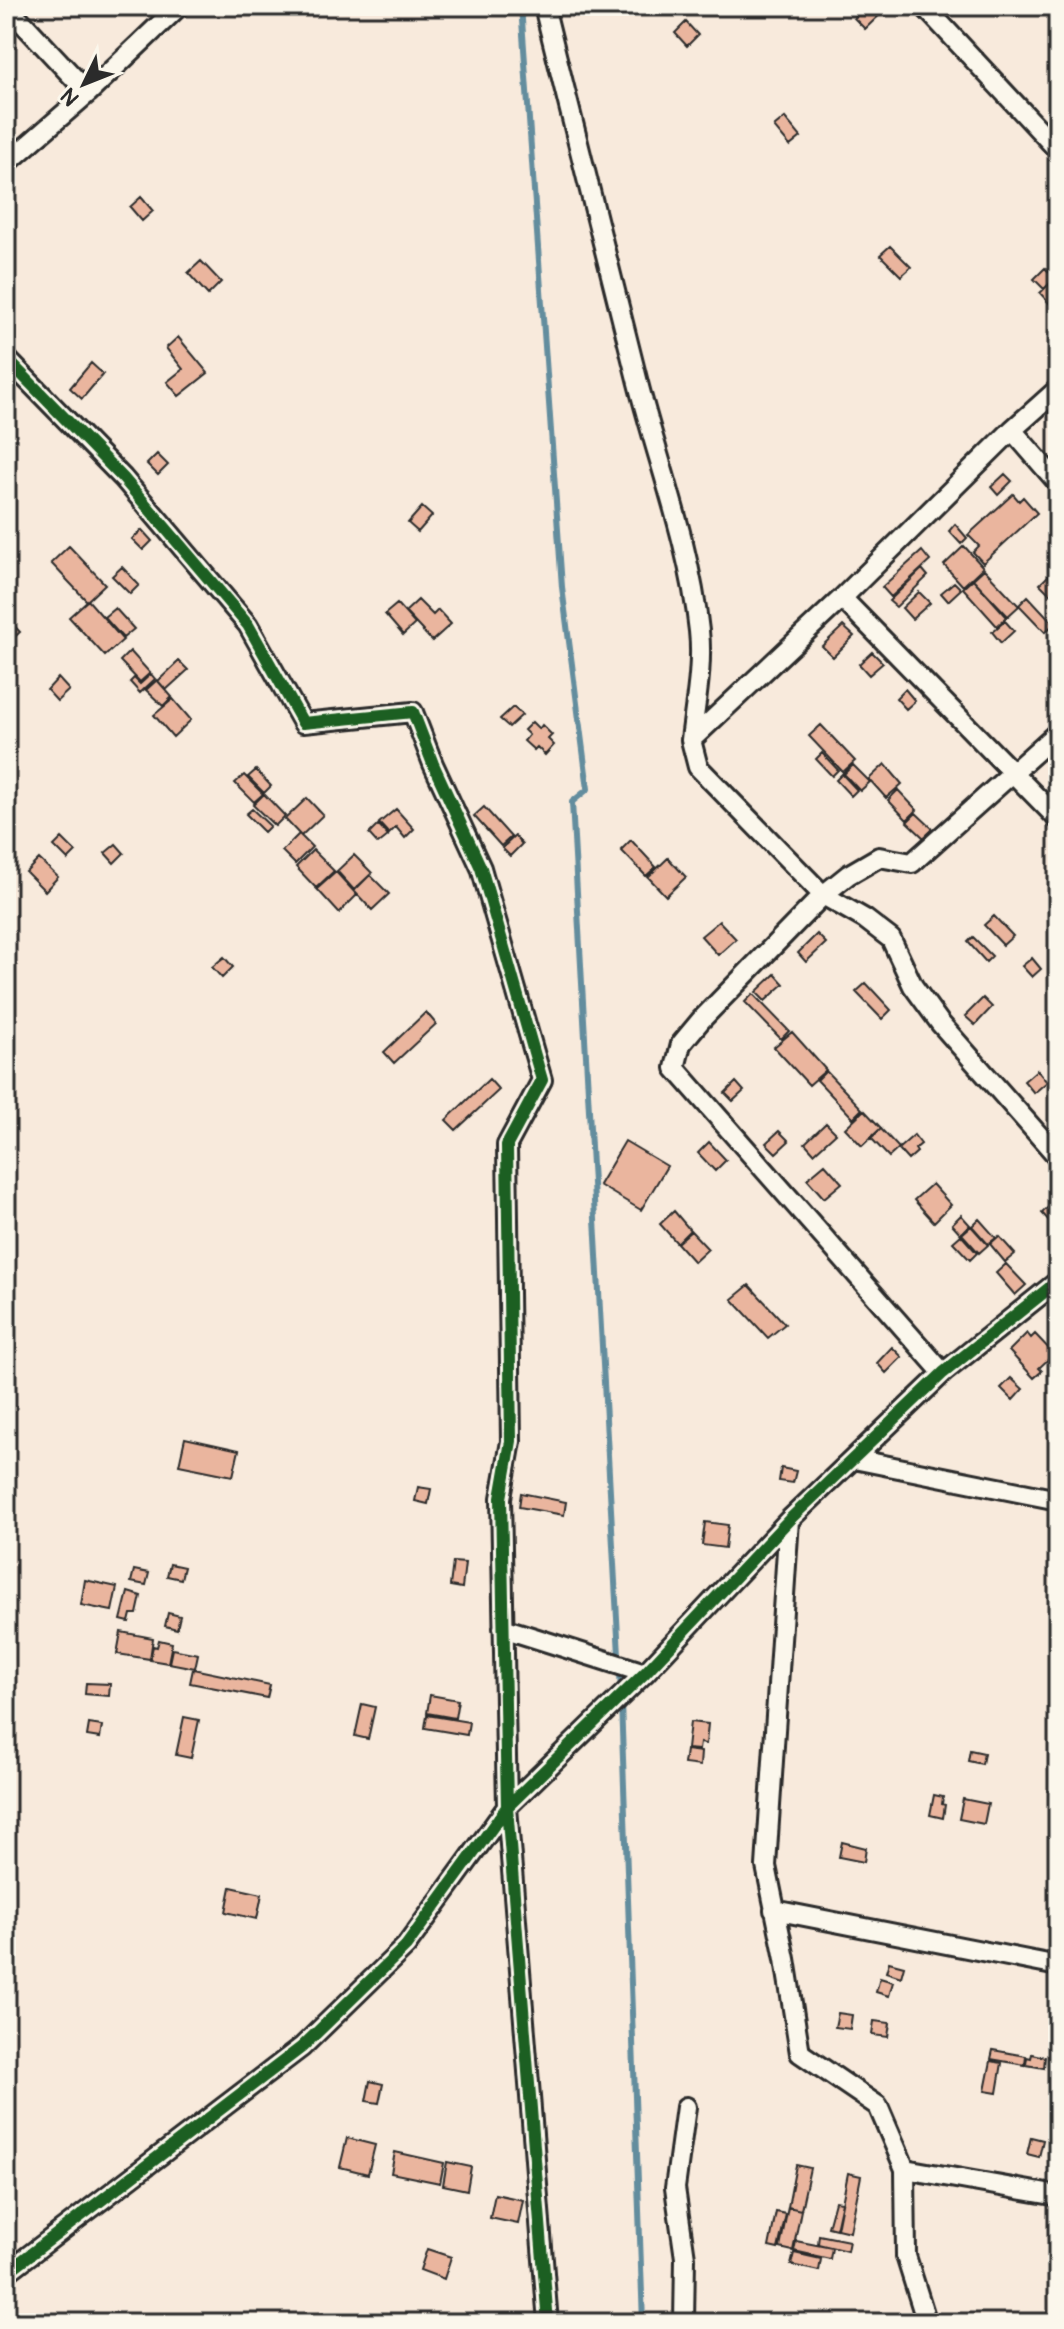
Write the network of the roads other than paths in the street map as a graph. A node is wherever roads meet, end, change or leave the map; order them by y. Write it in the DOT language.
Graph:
graph roads {
  1 [pos="7,6"];
  2 [pos="179,6"];
  3 [pos="544,6"];
  4 [pos="924,6"];
  5 [pos="88,93"];
  6 [pos="1058,150"];
  7 [pos="6,164"];
  8 [pos="6,358"];
  9 [pos="1058,389"];
  10 [pos="1012,430"];
  11 [pos="1058,483"];
  12 [pos="842,598"];
  13 [pos="1058,732"];
  14 [pos="691,740"];
  15 [pos="1014,773"];
  16 [pos="1058,819"];
  17 [pos="823,895"];
  18 [pos="1058,1157"];
  19 [pos="1058,1281"];
  20 [pos="943,1373"];
  21 [pos="854,1459"];
  22 [pos="1058,1500"];
  23 [pos="789,1520"];
  24 [pos="503,1628"];
  25 [pos="645,1673"];
  26 [pos="507,1807"];
  27 [pos="774,1910"];
  28 [pos="1058,1966"];
  29 [pos="686,2107"];
  30 [pos="905,2169"];
  31 [pos="1058,2196"];
  32 [pos="6,2273"];
  33 [pos="548,2323"];
  34 [pos="684,2323"];
  35 [pos="927,2323"];
  1 -- 5 [label="street"];
  2 -- 5 [label="street"];
  3 -- 14 [label="street"];
  4 -- 6 [label="street"];
  5 -- 7 [label="street"];
  8 -- 24 [label="street"];
  9 -- 10 [label="street"];
  10 -- 11 [label="street"];
  10 -- 12 [label="street"];
  12 -- 14 [label="street"];
  12 -- 15 [label="street"];
  13 -- 15 [label="street"];
  14 -- 17 [label="street"];
  15 -- 16 [label="street"];
  15 -- 17 [label="street"];
  17 -- 18 [label="street"];
  17 -- 20 [label="street"];
  19 -- 20 [label="street"];
  20 -- 21 [label="street"];
  21 -- 22 [label="street"];
  21 -- 23 [label="street"];
  23 -- 25 [label="street"];
  23 -- 27 [label="street"];
  24 -- 25 [label="street"];
  24 -- 26 [label="street"];
  25 -- 26 [label="street"];
  26 -- 32 [label="street"];
  26 -- 33 [label="street"];
  27 -- 28 [label="street"];
  27 -- 30 [label="street"];
  29 -- 34 [label="street"];
  30 -- 31 [label="street"];
  30 -- 35 [label="street"];
}
